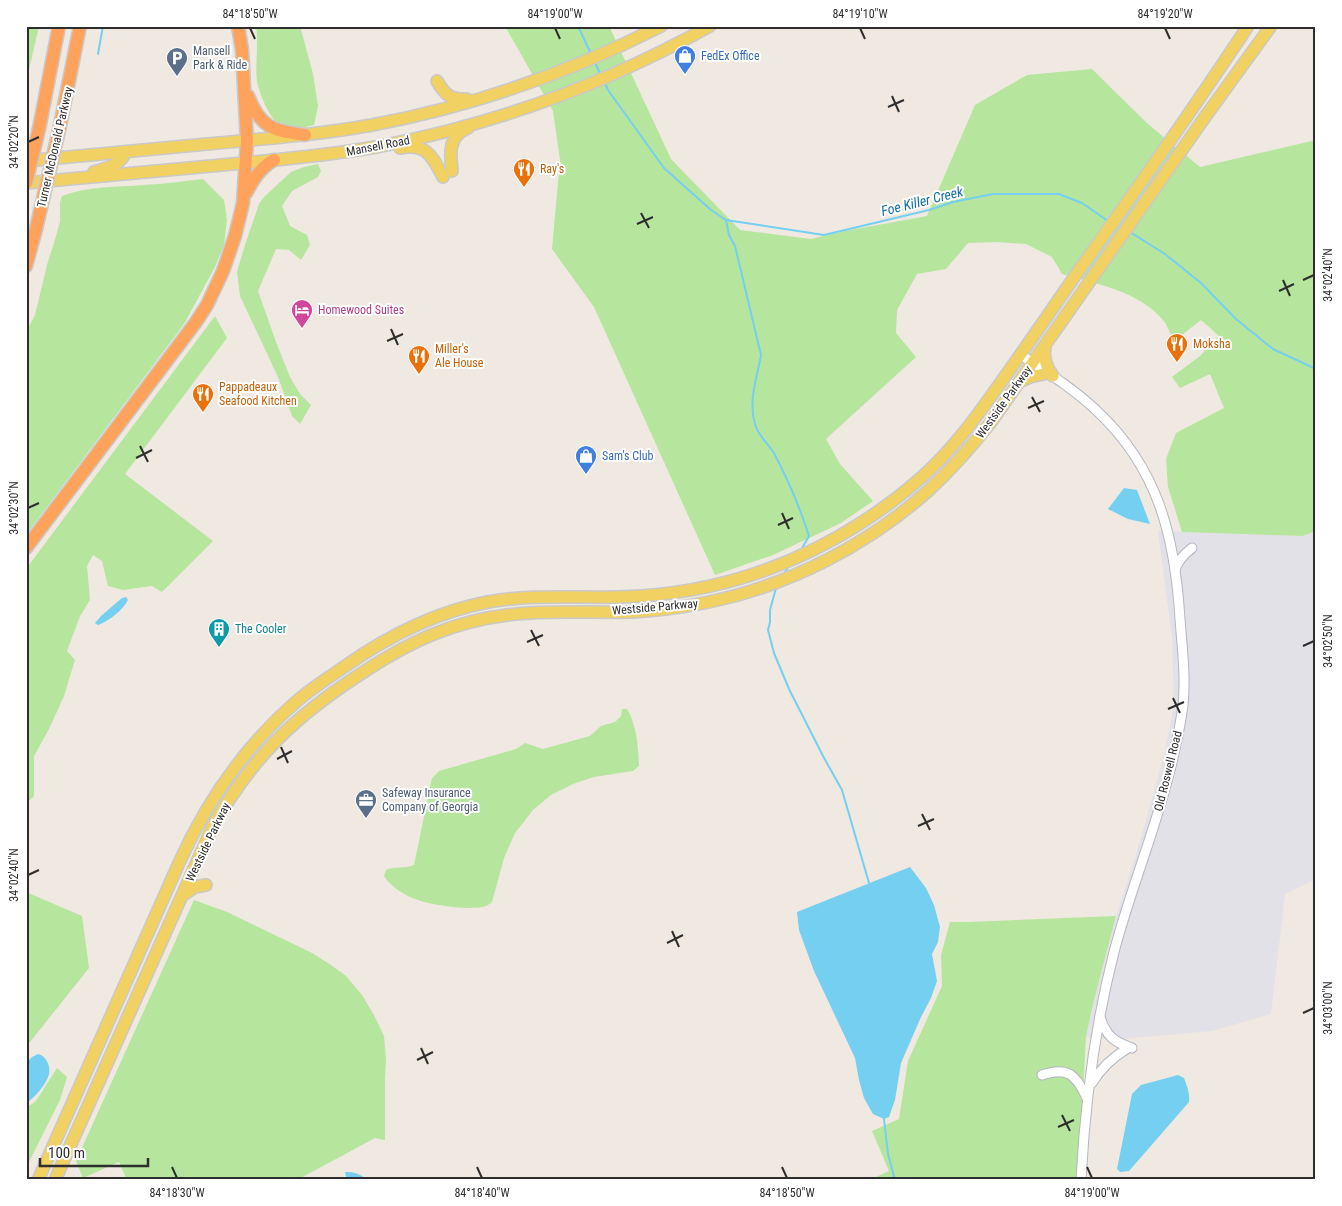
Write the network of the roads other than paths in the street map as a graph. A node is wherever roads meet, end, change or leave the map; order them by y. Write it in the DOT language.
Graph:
graph roads {
  1 [pos="59,26"];
  2 [pos="80,26"];
  3 [pos="238,26"];
  4 [pos="661,26"];
  5 [pos="710,26"];
  6 [pos="1248,26"];
  7 [pos="1271,26"];
  8 [pos="437,81"];
  9 [pos="244,87"];
  10 [pos="487,97"];
  11 [pos="492,119"];
  12 [pos="305,135"];
  13 [pos="248,140"];
  14 [pos="357,150"];
  15 [pos="124,152"];
  16 [pos="26,160"];
  17 [pos="274,160"];
  18 [pos="246,163"];
  19 [pos="73,179"];
  20 [pos="26,183"];
  21 [pos="243,203"];
  22 [pos="26,266"];
  23 [pos="1045,346"];
  24 [pos="1021,355"];
  25 [pos="1033,362"];
  26 [pos="1051,374"];
  27 [pos="1019,382"];
  28 [pos="26,548"];
  29 [pos="1192,548"];
  30 [pos="1175,570"];
  31 [pos="206,885"];
  32 [pos="182,896"];
  33 [pos="1100,1016"];
  34 [pos="1042,1075"];
  35 [pos="1089,1088"];
  36 [pos="1088,1099"];
  37 [pos="38,1180"];
  38 [pos="55,1180"];
  39 [pos="1081,1180"];
  1 -- 20 [label="highway, Turner McDonald Parkway, bridge"];
  2 -- 22 [label="highway, Turner McDonald Parkway, bridge"];
  3 -- 9 [label="highway"];
  4 -- 10 [label="main road, Mansell Road"];
  5 -- 11 [label="main road, Mansell Road"];
  6 -- 24 [label="main road, Westside Parkway"];
  7 -- 23 [label="main road, Westside Parkway"];
  8 -- 10 [label="main road"];
  9 -- 12 [label="highway"];
  9 -- 13 [label="highway"];
  10 -- 12 [label="main road, Mansell Road"];
  11 -- 14 [label="main road, Mansell Road"];
  11 -- 14 [label="main road"];
  12 -- 13 [label="main road, Mansell Road"];
  13 -- 15 [label="main road, Mansell Road"];
  13 -- 18 [label="highway"];
  14 -- 17 [label="main road, Mansell Road"];
  15 -- 16 [label="main road, Mansell Road"];
  15 -- 19 [label="main road"];
  17 -- 18 [label="main road, Mansell Road"];
  17 -- 21 [label="highway"];
  18 -- 19 [label="main road, Mansell Road"];
  18 -- 21 [label="highway"];
  19 -- 20 [label="main road, Mansell Road"];
  21 -- 28 [label="highway"];
  23 -- 25 [label="main road, Westside Parkway"];
  23 -- 26 [label="main road"];
  24 -- 25 [label="street, Old Roswell Road"];
  24 -- 37 [label="main road, Westside Parkway"];
  25 -- 26 [label="street, Old Roswell Road"];
  25 -- 27 [label="main road, Westside Parkway"];
  26 -- 27 [label="main road"];
  26 -- 30 [label="street, Old Roswell Road"];
  27 -- 32 [label="main road, Westside Parkway"];
  29 -- 30 [label="street"];
  30 -- 33 [label="street, Old Roswell Road"];
  31 -- 32 [label="main road"];
  32 -- 38 [label="main road, Westside Parkway"];
  33 -- 35 [label="street, Old Roswell Road"];
  33 -- 35 [label="street"];
  34 -- 36 [label="street"];
  35 -- 36 [label="street, Old Roswell Road"];
  36 -- 39 [label="street, Old Roswell Road"];
}
